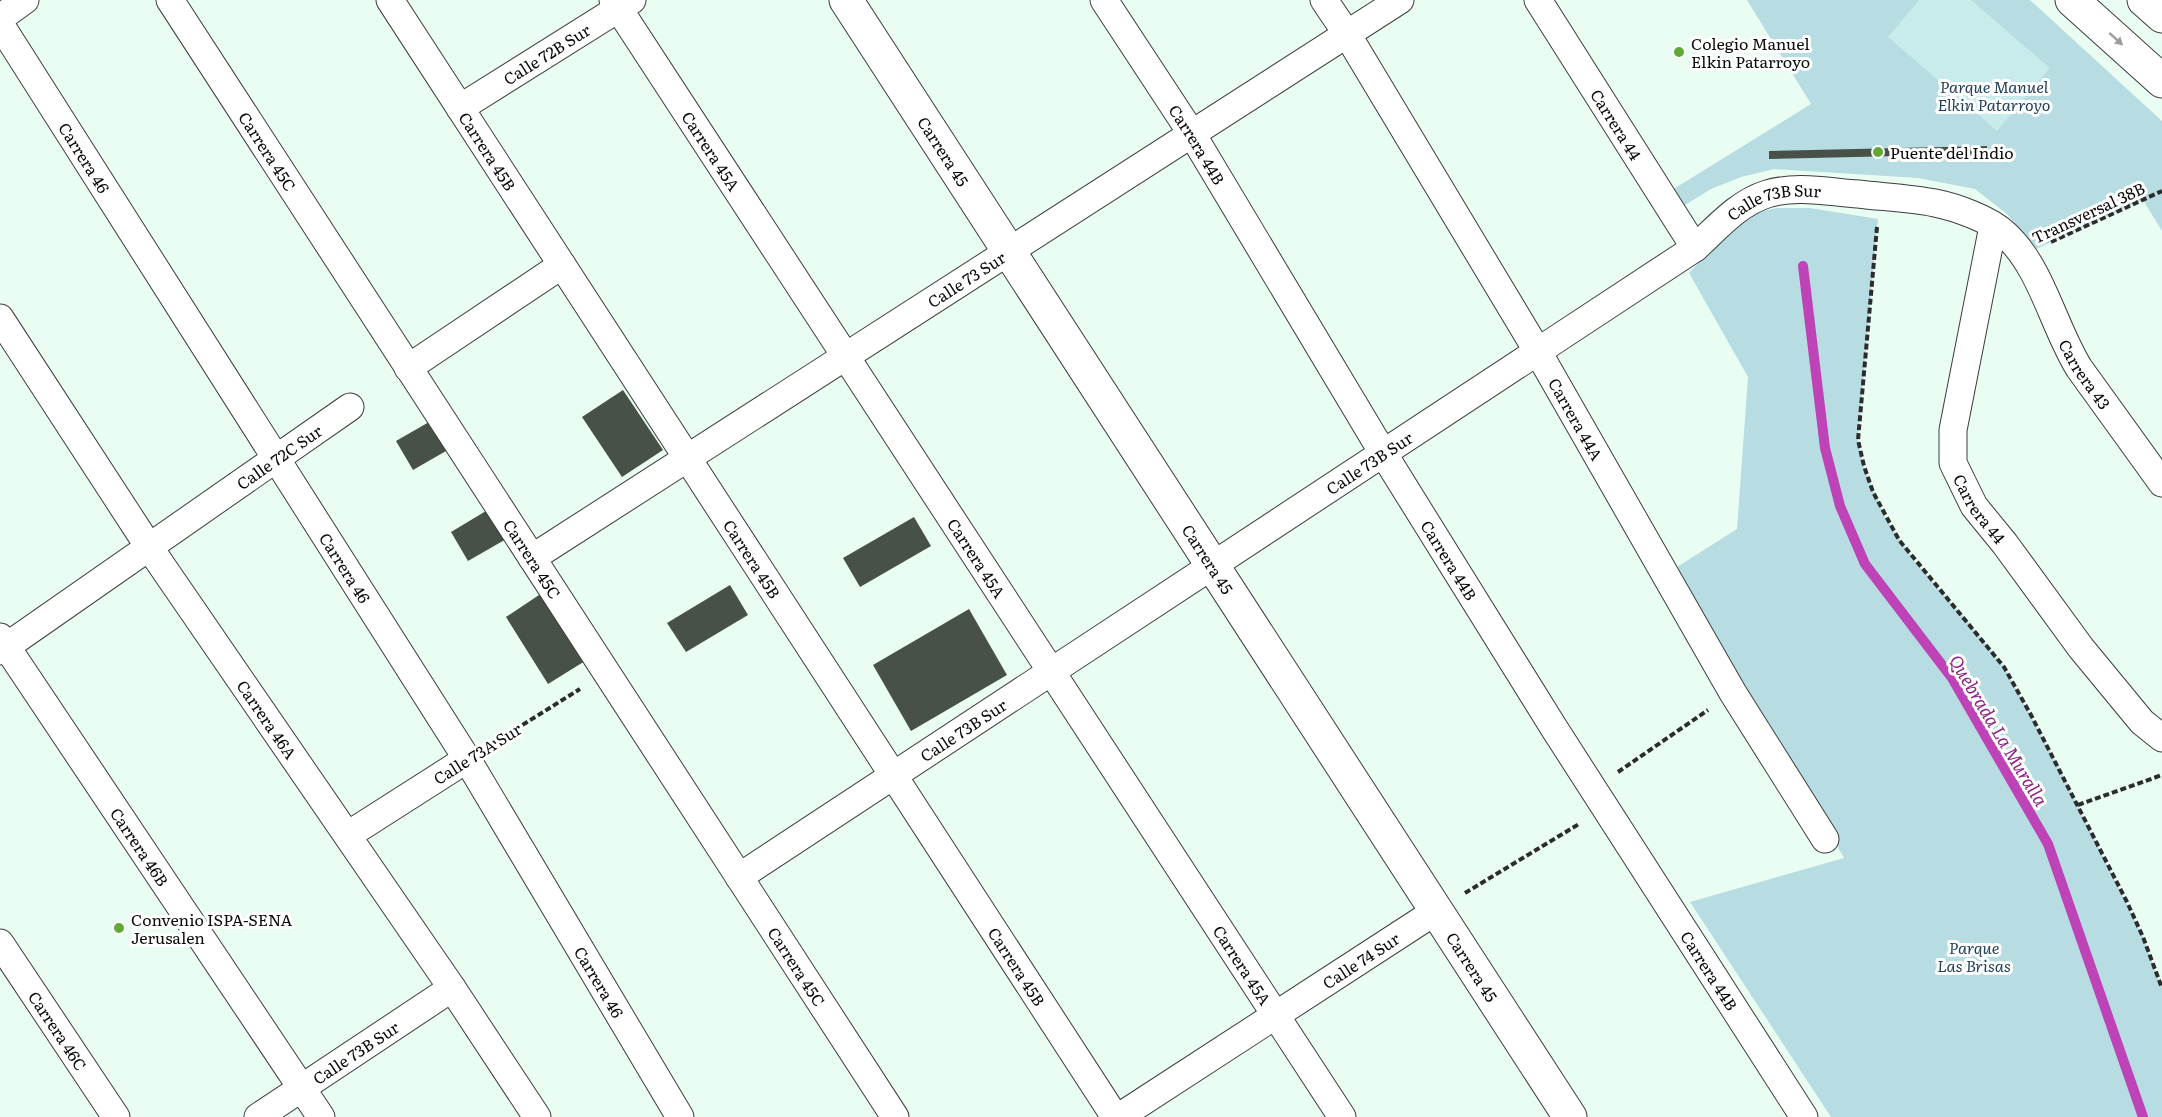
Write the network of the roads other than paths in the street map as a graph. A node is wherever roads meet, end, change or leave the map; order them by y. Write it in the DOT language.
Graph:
graph roads {
  1 [pos="25,0"];
  2 [pos="170,0"];
  3 [pos="390,0"];
  4 [pos="846,0"];
  5 [pos="1104,0"];
  6 [pos="1324,0"];
  7 [pos="1400,0"];
  8 [pos="1538,0"];
  9 [pos="2072,0"];
  10 [pos="2144,0"];
  11 [pos="621,3"];
  12 [pos="2162,16"];
  13 [pos="0,18"];
  14 [pos="0,24"];
  15 [pos="1347,34"];
  16 [pos="2162,81"];
  17 [pos="460,108"];
  18 [pos="1192,134"];
  19 [pos="1993,226"];
  20 [pos="1695,248"];
  21 [pos="1009,251"];
  22 [pos="2024,255"];
  23 [pos="562,266"];
  24 [pos="0,318"];
  25 [pos="1538,352"];
  26 [pos="845,357"];
  27 [pos="408,368"];
  28 [pos="350,407"];
  29 [pos="1383,453"];
  30 [pos="276,458"];
  31 [pos="688,458"];
  32 [pos="2162,483"];
  33 [pos="149,546"];
  34 [pos="532,558"];
  35 [pos="1213,566"];
  36 [pos="2,645"];
  37 [pos="1051,672"];
  38 [pos="2162,738"];
  39 [pos="467,759"];
  40 [pos="894,775"];
  41 [pos="348,835"];
  42 [pos="1825,839"];
  43 [pos="739,878"];
  44 [pos="1437,911"];
  45 [pos="0,943"];
  46 [pos="452,988"];
  47 [pos="1275,1016"];
  48 [pos="301,1088"];
  49 [pos="887,1114"];
  50 [pos="116,1117"];
  51 [pos="258,1117"];
  52 [pos="321,1117"];
  53 [pos="537,1117"];
  54 [pos="680,1117"];
  55 [pos="1117,1117"];
  56 [pos="1342,1117"];
  57 [pos="1570,1117"];
  58 [pos="1804,1117"];
  1 -- 13 [label="street"];
  2 -- 27 [label="street, Carrera 45C"];
  3 -- 17 [label="street, Carrera 45B"];
  4 -- 21 [label="street, Carrera 45"];
  5 -- 18 [label="street, Carrera 44B"];
  6 -- 15 [label="street, Carrera 44A"];
  7 -- 15 [label="street, Calle 73 Sur"];
  8 -- 20 [label="street, Carrera 44"];
  9 -- 16 [label="street, one-way"];
  10 -- 12 [label="street"];
  11 -- 17 [label="street, Calle 72B Sur"];
  11 -- 26 [label="street, Carrera 45A"];
  14 -- 30 [label="street, Carrera 46"];
  15 -- 18 [label="street, Calle 73 Sur"];
  15 -- 25 [label="street, Carrera 44A"];
  17 -- 23 [label="street, Carrera 45B"];
  18 -- 21 [label="street, Calle 73 Sur"];
  18 -- 29 [label="street, Carrera 44B"];
  19 -- 20 [label="street, Calle 73B Sur"];
  19 -- 22 [label="street, Calle 73B Sur"];
  19 -- 38 [label="street, Carrera 44"];
  20 -- 25 [label="street, Calle 73B Sur"];
  21 -- 26 [label="street, Calle 73 Sur"];
  21 -- 35 [label="street, Carrera 45"];
  22 -- 32 [label="street, Carrera 43"];
  23 -- 27 [label="street"];
  23 -- 31 [label="street, Carrera 45B"];
  24 -- 33 [label="street, Carrera 46A"];
  25 -- 29 [label="street, Calle 73B Sur"];
  25 -- 42 [label="street, Carrera 44A"];
  26 -- 31 [label="street, Calle 73 Sur"];
  26 -- 37 [label="street, Carrera 45A"];
  27 -- 34 [label="street, Carrera 45C"];
  28 -- 30 [label="street, Calle 72C Sur"];
  29 -- 35 [label="street, Calle 73B Sur"];
  29 -- 58 [label="street, Carrera 44B"];
  30 -- 33 [label="street, Calle 72C Sur"];
  30 -- 39 [label="street, Carrera 46"];
  31 -- 34 [label="street, Calle 73 Sur"];
  31 -- 40 [label="street, Carrera 45B"];
  33 -- 36 [label="street, Calle 72C Sur"];
  33 -- 41 [label="street, Carrera 46A"];
  34 -- 43 [label="street, Carrera 45C"];
  35 -- 37 [label="street, Calle 73B Sur"];
  35 -- 44 [label="street, Carrera 45"];
  36 -- 48 [label="street, Carrera 46B"];
  37 -- 40 [label="street, Calle 73B Sur"];
  37 -- 47 [label="street, Carrera 45A"];
  39 -- 41 [label="street, Calle 73A Sur"];
  39 -- 54 [label="street, Carrera 46"];
  40 -- 43 [label="street, Calle 73B Sur"];
  40 -- 55 [label="street, Carrera 45B"];
  41 -- 46 [label="street, Carrera 46A"];
  43 -- 49 [label="street, Carrera 45C"];
  44 -- 47 [label="street, Calle 74 Sur"];
  44 -- 57 [label="street, Carrera 45"];
  45 -- 50 [label="street, Carrera 46C"];
  46 -- 48 [label="street, Calle 73B Sur"];
  46 -- 53 [label="street, Carrera 46A"];
  47 -- 55 [label="street, Calle 74 Sur"];
  47 -- 56 [label="street, Carrera 45A"];
  48 -- 51 [label="street, Calle 73B Sur"];
  48 -- 52 [label="street, Carrera 46B"];
}
